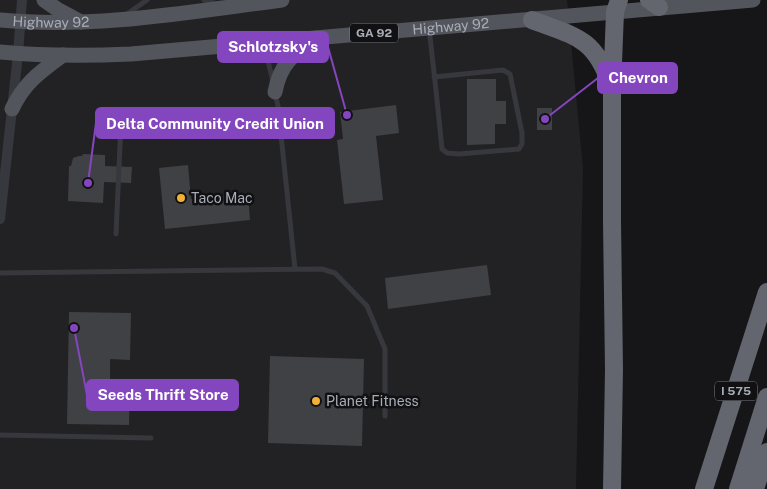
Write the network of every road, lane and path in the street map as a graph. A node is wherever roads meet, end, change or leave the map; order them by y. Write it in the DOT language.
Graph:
graph roads {
  1 [pos="22,0"];
  2 [pos="44,0"];
  3 [pos="147,0"];
  4 [pos="204,0"];
  5 [pos="282,0"];
  6 [pos="753,0"];
  7 [pos="654,4"];
  8 [pos="617,6"];
  9 [pos="227,7"];
  10 [pos="119,19"];
  11 [pos="0,20"];
  12 [pos="532,20"];
  13 [pos="21,22"];
  14 [pos="82,22"];
  15 [pos="429,28"];
  16 [pos="318,37"];
  17 [pos="263,41"];
  18 [pos="0,52"];
  19 [pos="18,54"];
  20 [pos="63,55"];
  21 [pos="434,77"];
  22 [pos="612,89"];
  23 [pos="275,92"];
  24 [pos="12,109"];
  25 [pos="120,123"];
  26 [pos="0,219"];
  27 [pos="116,234"];
  28 [pos="296,269"];
  29 [pos="0,273"];
  30 [pos="767,292"];
  31 [pos="767,397"];
  32 [pos="385,416"];
  33 [pos="0,435"];
  34 [pos="151,438"];
  35 [pos="767,452"];
  36 [pos="612,489"];
  37 [pos="704,489"];
  38 [pos="738,489"];
  39 [pos="755,489"];
  1 -- 13 [label="street"];
  2 -- 14 [label="main road"];
  3 -- 10 [label="lane"];
  4 -- 9 [label="lane"];
  5 -- 9 [label="main road, Highway 92"];
  6 -- 7 [label="main road, Highway 92 / GA 92"];
  7 -- 8 [label="main road, Highway 92 / GA 92"];
  8 -- 12 [label="main road, Highway 92 / GA 92"];
  8 -- 22 [label="highway"];
  9 -- 10 [label="main road, Highway 92"];
  10 -- 14 [label="main road, Highway 92"];
  11 -- 13 [label="main road, Highway 92"];
  12 -- 15 [label="main road, Highway 92 / GA 92"];
  12 -- 22 [label="highway"];
  13 -- 14 [label="main road, Highway 92"];
  13 -- 19 [label="street"];
  15 -- 16 [label="main road, Highway 92 / GA 92"];
  15 -- 21 [label="lane"];
  16 -- 17 [label="main road, Highway 92 / GA 92"];
  16 -- 23 [label="main road"];
  17 -- 20 [label="main road, Highway 92 / GA 92"];
  17 -- 23 [label="lane"];
  18 -- 19 [label="main road, Highway 92 / GA 92"];
  19 -- 20 [label="main road, Highway 92 / GA 92"];
  19 -- 24 [label="street"];
  20 -- 24 [label="main road"];
  21 -- 21 [label="lane"];
  22 -- 36 [label="highway"];
  23 -- 28 [label="lane"];
  24 -- 26 [label="street"];
  25 -- 27 [label="lane"];
  28 -- 29 [label="lane"];
  28 -- 32 [label="lane"];
  30 -- 37 [label="highway, I 575"];
  31 -- 38 [label="highway"];
  33 -- 34 [label="lane"];
  35 -- 39 [label="highway"];
}
